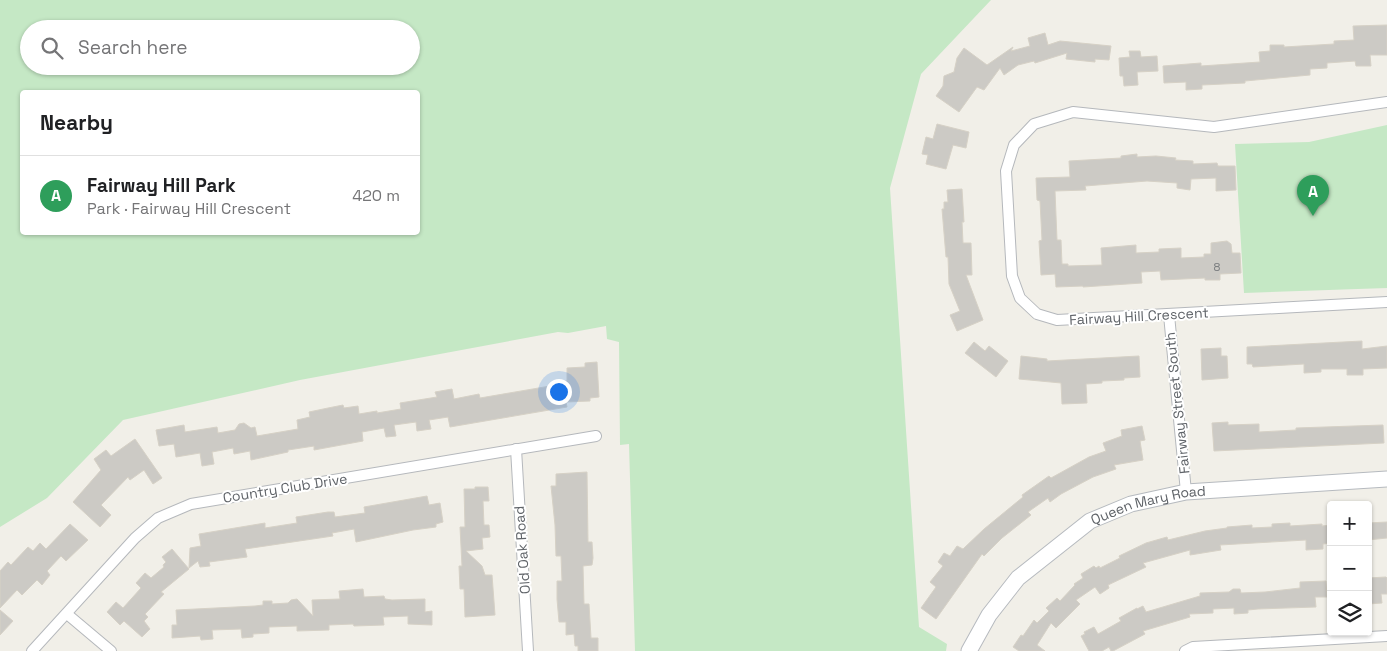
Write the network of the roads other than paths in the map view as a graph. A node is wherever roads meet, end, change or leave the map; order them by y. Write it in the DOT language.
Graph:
graph roads {
  1 [pos="1387,102"];
  2 [pos="1387,302"];
  3 [pos="1169,315"];
  4 [pos="596,436"];
  5 [pos="516,449"];
  6 [pos="1387,479"];
  7 [pos="1186,492"];
  8 [pos="67,614"];
  9 [pos="1387,636"];
  10 [pos="32,651"];
  11 [pos="111,651"];
  12 [pos="528,651"];
  13 [pos="969,651"];
  14 [pos="1185,651"];
  1 -- 3 [label="street, Fairway Hill Crescent"];
  2 -- 3 [label="street, Fairway Hill Crescent"];
  3 -- 7 [label="street, Fairway Street South"];
  4 -- 5 [label="street, Country Club Drive"];
  5 -- 8 [label="street, Country Club Drive"];
  5 -- 12 [label="street, Old Oak Road"];
  6 -- 7 [label="street, Queen Mary Road"];
  7 -- 13 [label="street, Queen Mary Road"];
  8 -- 10 [label="street, Country Club Drive"];
  8 -- 11 [label="street"];
  9 -- 14 [label="street"];
}
